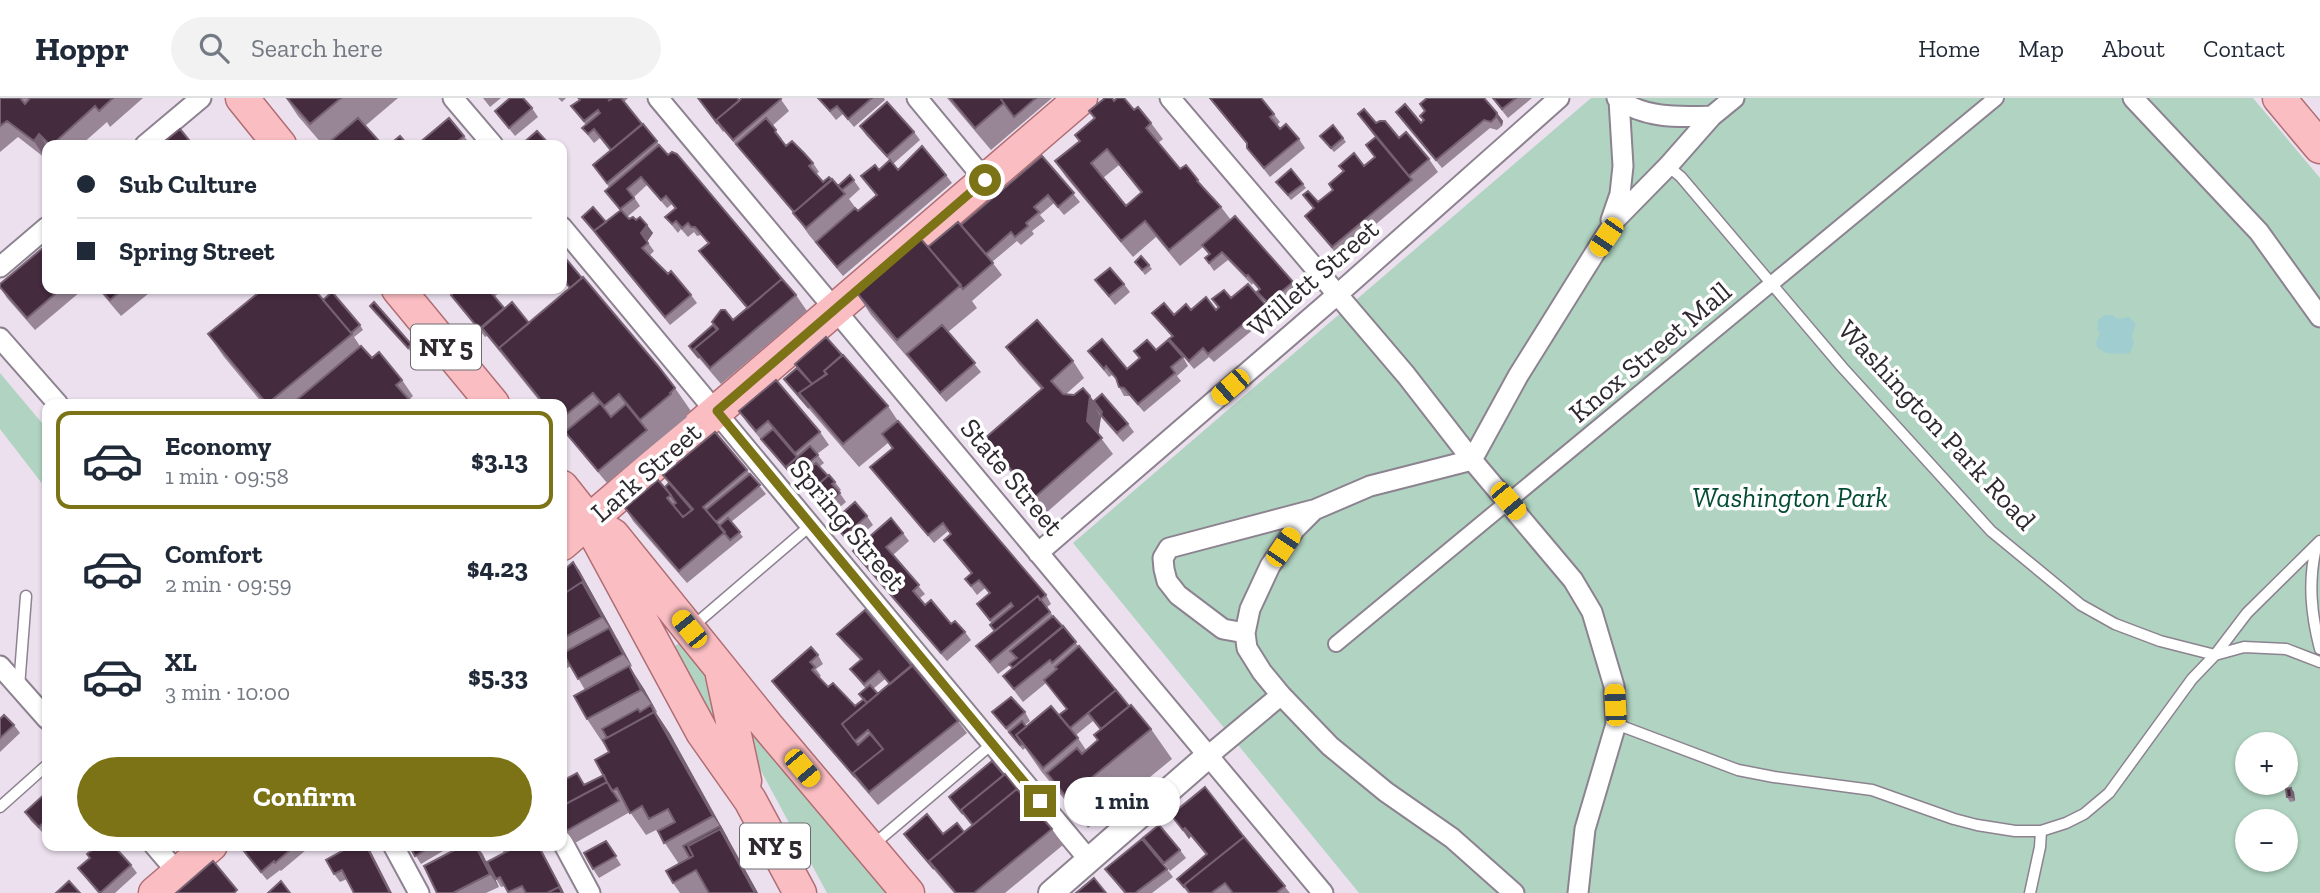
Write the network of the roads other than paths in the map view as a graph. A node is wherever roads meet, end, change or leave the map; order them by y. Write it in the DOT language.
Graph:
graph roads {
  1 [pos="201,98"];
  2 [pos="242,98"];
  3 [pos="453,98"];
  4 [pos="658,98"];
  5 [pos="917,98"];
  6 [pos="1081,98"];
  7 [pos="1170,98"];
  8 [pos="1559,98"];
  9 [pos="1734,98"];
  10 [pos="1996,98"];
  11 [pos="2133,98"];
  12 [pos="2279,98"];
  13 [pos="1618,99"];
  14 [pos="1712,117"];
  15 [pos="151,140"];
  16 [pos="277,140"];
  17 [pos="489,140"];
  18 [pos="2320,147"];
  19 [pos="1668,166"];
  20 [pos="985,180"];
  21 [pos="42,232"];
  22 [pos="567,233"];
  23 [pos="1606,237"];
  24 [pos="0,267"];
  25 [pos="1771,285"];
  26 [pos="402,294"];
  27 [pos="1338,294"];
  28 [pos="835,309"];
  29 [pos="2320,317"];
  30 [pos="0,338"];
  31 [pos="54,399"];
  32 [pos="489,399"];
  33 [pos="717,411"];
  34 [pos="1472,460"];
  35 [pos="567,493"];
  36 [pos="1508,501"];
  37 [pos="1314,510"];
  38 [pos="589,521"];
  39 [pos="805,531"];
  40 [pos="567,540"];
  41 [pos="2319,543"];
  42 [pos="1038,552"];
  43 [pos="26,596"];
  44 [pos="689,629"];
  45 [pos="1245,633"];
  46 [pos="1336,643"];
  47 [pos="2320,649"];
  48 [pos="2215,655"];
  49 [pos="2320,662"];
  50 [pos="0,666"];
  51 [pos="720,669"];
  52 [pos="19,687"];
  53 [pos="1280,695"];
  54 [pos="42,713"];
  55 [pos="1616,724"];
  56 [pos="993,743"];
  57 [pos="1208,756"];
  58 [pos="42,769"];
  59 [pos="750,800"];
  60 [pos="0,807"];
  61 [pos="2041,831"];
  62 [pos="869,848"];
  63 [pos="567,850"];
  64 [pos="156,851"];
  65 [pos="204,851"];
  66 [pos="396,851"];
  67 [pos="1089,860"];
  68 [pos="167,883"];
  69 [pos="419,893"];
  70 [pos="590,893"];
  71 [pos="800,893"];
  72 [pos="908,893"];
  73 [pos="1051,893"];
  74 [pos="1323,893"];
  75 [pos="1514,893"];
  76 [pos="1578,893"];
  77 [pos="2030,893"];
  1 -- 15 [label="street"];
  2 -- 16 [label="main road"];
  3 -- 17 [label="street"];
  4 -- 28 [label="street, State Street"];
  5 -- 20 [label="street"];
  6 -- 20 [label="main road, Lark Street"];
  7 -- 27 [label="street"];
  8 -- 27 [label="street, Willett Street"];
  9 -- 14 [label="street"];
  10 -- 25 [label="street, Knox Street Mall"];
  11 -- 29 [label="street"];
  12 -- 18 [label="main road"];
  13 -- 14 [label="street"];
  13 -- 23 [label="street"];
  14 -- 19 [label="street"];
  19 -- 23 [label="street"];
  19 -- 25 [label="lane, Washington Park Road"];
  20 -- 28 [label="main road, Lark Street"];
  21 -- 24 [label="street"];
  22 -- 33 [label="street, Spring Street"];
  23 -- 34 [label="street"];
  25 -- 36 [label="street, Knox Street Mall"];
  25 -- 48 [label="lane, Washington Park Road"];
  26 -- 32 [label="main road, NY 5"];
  27 -- 34 [label="street"];
  27 -- 42 [label="street, Willett Street"];
  28 -- 33 [label="main road, Lark Street"];
  28 -- 42 [label="street, State Street"];
  30 -- 31 [label="street"];
  33 -- 38 [label="main road, Lark Street"];
  33 -- 39 [label="street, Spring Street"];
  34 -- 36 [label="street"];
  34 -- 37 [label="street"];
  35 -- 38 [label="main road, NY 5"];
  36 -- 46 [label="street, Knox Street Mall"];
  36 -- 55 [label="street"];
  37 -- 45 [label="street"];
  37 -- 45 [label="street"];
  38 -- 40 [label="main road, Lark Street"];
  38 -- 44 [label="main road, NY 5"];
  38 -- 59 [label="main road, NY 5"];
  39 -- 44 [label="lane"];
  39 -- 56 [label="street, Spring Street"];
  41 -- 47 [label="lane"];
  41 -- 48 [label="lane"];
  42 -- 57 [label="street, State Street"];
  43 -- 52 [label="lane"];
  44 -- 51 [label="main road, NY 5"];
  45 -- 53 [label="street"];
  48 -- 49 [label="lane, Washington Park Road"];
  48 -- 61 [label="lane"];
  50 -- 52 [label="street"];
  51 -- 59 [label="main road, NY 5"];
  51 -- 62 [label="main road"];
  52 -- 54 [label="street"];
  53 -- 57 [label="street"];
  53 -- 75 [label="street"];
  55 -- 61 [label="lane"];
  55 -- 76 [label="street"];
  56 -- 62 [label="lane"];
  56 -- 67 [label="street, Spring Street"];
  57 -- 67 [label="street"];
  57 -- 74 [label="street, State Street"];
  58 -- 60 [label="lane"];
  59 -- 71 [label="main road, NY 5"];
  61 -- 77 [label="lane"];
  62 -- 72 [label="main road"];
  63 -- 70 [label="street"];
  64 -- 68 [label="street"];
  65 -- 68 [label="main road"];
  66 -- 69 [label="street"];
  67 -- 73 [label="street"];
}
